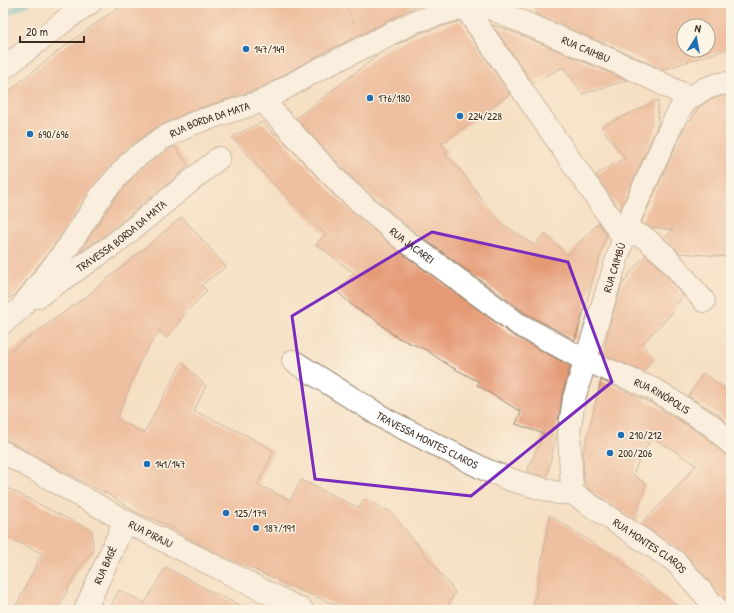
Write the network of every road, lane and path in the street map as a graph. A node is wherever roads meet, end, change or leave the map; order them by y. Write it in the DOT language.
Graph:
graph roads {
  1 [pos="90,3"];
  2 [pos="345,3"];
  3 [pos="476,4"];
  4 [pos="365,47"];
  5 [pos="3,69"];
  6 [pos="731,83"];
  7 [pos="690,98"];
  8 [pos="263,100"];
  9 [pos="219,158"];
  10 [pos="625,234"];
  11 [pos="704,301"];
  12 [pos="20,310"];
  13 [pos="3,323"];
  14 [pos="585,360"];
  15 [pos="293,361"];
  16 [pos="731,443"];
  17 [pos="3,452"];
  18 [pos="572,493"];
  19 [pos="125,521"];
  20 [pos="85,610"];
  21 [pos="302,610"];
  22 [pos="718,610"];
  1 -- 5 [label="street"];
  2 -- 4 [label="path"];
  3 -- 4 [label="street, RUA BORDA DA MATA"];
  3 -- 7 [label="street, RUA CAIMBU"];
  3 -- 10 [label="street"];
  4 -- 8 [label="street, RUA BORDA DA MATA"];
  6 -- 7 [label="street, RUA CAIMBÚ"];
  7 -- 10 [label="street, RUA CAIMBÚ"];
  8 -- 12 [label="street, RUA BORDA DA MATA"];
  8 -- 14 [label="street, RUA JACAREI"];
  9 -- 12 [label="street, TRAVESSA BORDA DA MATA"];
  10 -- 11 [label="street"];
  10 -- 14 [label="street, RUA CAIMBÚ"];
  12 -- 13 [label="street, RUA BORDA DA MATA"];
  14 -- 16 [label="street, RUA RINÓPOLIS"];
  14 -- 18 [label="street, RUA CAIMBÚ"];
  15 -- 18 [label="street, TRAVESSA MONTES CLAROS"];
  17 -- 19 [label="street, RUA PIRAJU"];
  18 -- 22 [label="street, RUA MONTES CLAROS"];
  19 -- 20 [label="street, RUA BAGÉ"];
  19 -- 21 [label="street, RUA PIRAJU"];
}
